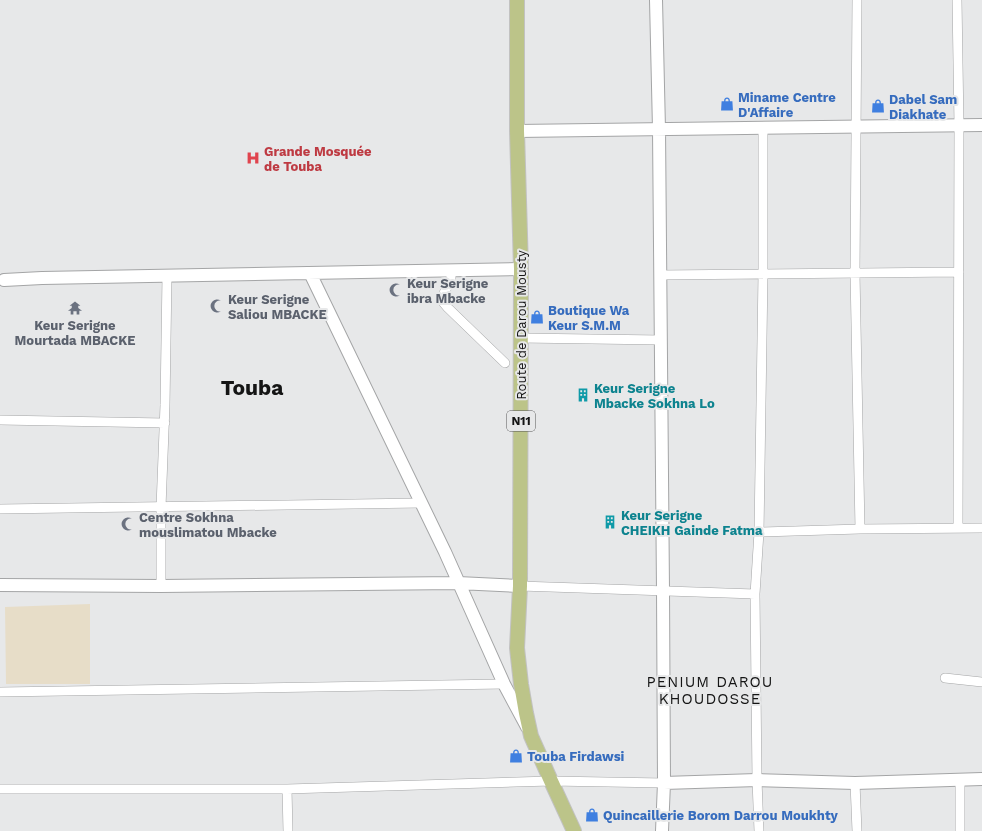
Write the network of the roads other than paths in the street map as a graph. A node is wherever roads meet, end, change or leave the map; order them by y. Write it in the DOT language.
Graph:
graph roads {
  1 [pos="517,0"];
  2 [pos="656,0"];
  3 [pos="857,0"];
  4 [pos="957,0"];
  5 [pos="982,124"];
  6 [pos="959,125"];
  7 [pos="856,126"];
  8 [pos="763,128"];
  9 [pos="659,129"];
  10 [pos="517,131"];
  11 [pos="522,269"];
  12 [pos="451,271"];
  13 [pos="959,272"];
  14 [pos="310,273"];
  15 [pos="855,273"];
  16 [pos="763,274"];
  17 [pos="660,275"];
  18 [pos="167,276"];
  19 [pos="1,280"];
  20 [pos="521,338"];
  21 [pos="661,340"];
  22 [pos="505,363"];
  23 [pos="0,420"];
  24 [pos="165,423"];
  25 [pos="421,503"];
  26 [pos="161,507"];
  27 [pos="0,509"];
  28 [pos="958,528"];
  29 [pos="982,528"];
  30 [pos="860,529"];
  31 [pos="759,532"];
  32 [pos="458,583"];
  33 [pos="0,585"];
  34 [pos="161,586"];
  35 [pos="520,586"];
  36 [pos="663,590"];
  37 [pos="755,594"];
  38 [pos="945,678"];
  39 [pos="982,682"];
  40 [pos="504,684"];
  41 [pos="0,692"];
  42 [pos="532,736"];
  43 [pos="960,779"];
  44 [pos="982,779"];
  45 [pos="757,780"];
  46 [pos="551,781"];
  47 [pos="664,783"];
  48 [pos="855,783"];
  49 [pos="0,789"];
  50 [pos="287,789"];
  51 [pos="288,831"];
  52 [pos="574,831"];
  53 [pos="662,831"];
  54 [pos="759,831"];
  55 [pos="858,831"];
  56 [pos="960,831"];
  1 -- 10 [label="main road, Route de Darou Mousty / N11"];
  2 -- 9 [label="street"];
  3 -- 7 [label="street"];
  4 -- 6 [label="street"];
  5 -- 6 [label="street"];
  6 -- 7 [label="street"];
  6 -- 13 [label="street"];
  7 -- 8 [label="street"];
  7 -- 15 [label="street"];
  8 -- 9 [label="street"];
  8 -- 16 [label="street"];
  9 -- 10 [label="street"];
  9 -- 17 [label="street"];
  10 -- 11 [label="main road, Route de Darou Mousty / N11"];
  11 -- 12 [label="street"];
  11 -- 20 [label="main road, Route de Darou Mousty / N11"];
  12 -- 14 [label="street"];
  12 -- 22 [label="street"];
  13 -- 15 [label="street"];
  13 -- 28 [label="street"];
  14 -- 18 [label="street"];
  14 -- 25 [label="street"];
  15 -- 16 [label="street"];
  15 -- 30 [label="street"];
  16 -- 17 [label="street"];
  16 -- 31 [label="street"];
  17 -- 21 [label="street"];
  18 -- 19 [label="street"];
  18 -- 24 [label="street"];
  20 -- 21 [label="street"];
  20 -- 35 [label="main road, Route de Darou Mousty / N11"];
  21 -- 36 [label="street"];
  23 -- 24 [label="street"];
  24 -- 26 [label="street"];
  25 -- 26 [label="street"];
  25 -- 32 [label="street"];
  26 -- 27 [label="street"];
  26 -- 34 [label="street"];
  28 -- 29 [label="street"];
  28 -- 30 [label="street"];
  30 -- 31 [label="street"];
  31 -- 37 [label="street"];
  32 -- 34 [label="street"];
  32 -- 35 [label="street"];
  32 -- 40 [label="street"];
  33 -- 34 [label="street"];
  35 -- 36 [label="street"];
  35 -- 42 [label="main road, Route de Darou Mousty / N11"];
  36 -- 37 [label="street"];
  36 -- 47 [label="street"];
  37 -- 45 [label="street"];
  38 -- 39 [label="street"];
  40 -- 41 [label="street"];
  40 -- 42 [label="street"];
  42 -- 46 [label="main road, Route de Darou Mousty / N11"];
  43 -- 44 [label="street"];
  43 -- 48 [label="street"];
  43 -- 56 [label="street"];
  45 -- 47 [label="street"];
  45 -- 48 [label="street"];
  45 -- 54 [label="street"];
  46 -- 47 [label="street"];
  46 -- 50 [label="street"];
  46 -- 52 [label="main road, Route de Darou Mousty / N11"];
  47 -- 53 [label="street"];
  48 -- 55 [label="street"];
  49 -- 50 [label="street"];
  50 -- 51 [label="street"];
}
